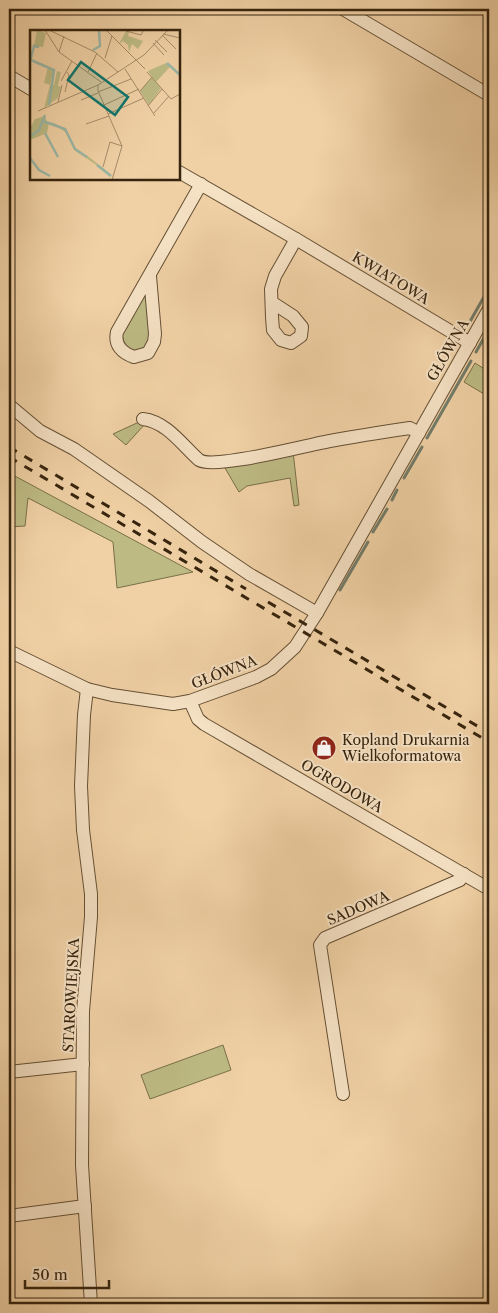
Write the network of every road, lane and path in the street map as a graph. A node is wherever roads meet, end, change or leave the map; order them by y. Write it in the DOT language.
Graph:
graph roads {
  1 [pos="343,9"];
  2 [pos="9,76"];
  3 [pos="30,88"];
  4 [pos="489,95"];
  5 [pos="180,173"];
  6 [pos="201,184"];
  7 [pos="296,239"];
  8 [pos="150,276"];
  9 [pos="272,302"];
  10 [pos="489,309"];
  11 [pos="470,343"];
  12 [pos="9,405"];
  13 [pos="143,419"];
  14 [pos="419,433"];
  15 [pos="317,614"];
  16 [pos="9,650"];
  17 [pos="87,689"];
  18 [pos="190,701"];
  19 [pos="464,874"];
  20 [pos="489,889"];
  21 [pos="83,1064"];
  22 [pos="9,1072"];
  23 [pos="343,1094"];
  24 [pos="85,1206"];
  25 [pos="9,1216"];
  26 [pos="91,1304"];
  1 -- 4 [label="street"];
  2 -- 3 [label="street"];
  5 -- 6 [label="street, KWIATOWA"];
  6 -- 7 [label="street, KWIATOWA"];
  6 -- 8 [label="street"];
  7 -- 9 [label="street"];
  7 -- 11 [label="street, KWIATOWA"];
  8 -- 8 [label="street"];
  10 -- 11 [label="street, GŁÓWNA"];
  11 -- 14 [label="street, GŁÓWNA"];
  12 -- 15 [label="street"];
  13 -- 14 [label="street"];
  14 -- 15 [label="street, GŁÓWNA"];
  15 -- 18 [label="street, GŁÓWNA"];
  16 -- 17 [label="street, GŁÓWNA"];
  17 -- 18 [label="street, GŁÓWNA"];
  17 -- 21 [label="street, STAROWIEJSKA"];
  18 -- 19 [label="street, OGRODOWA"];
  19 -- 20 [label="street, OGRODOWA"];
  19 -- 23 [label="street, SADOWA"];
  21 -- 22 [label="street"];
  21 -- 24 [label="street, STAROWIEJSKA"];
  24 -- 25 [label="street"];
  24 -- 26 [label="street, STAROWIEJSKA"];
}
